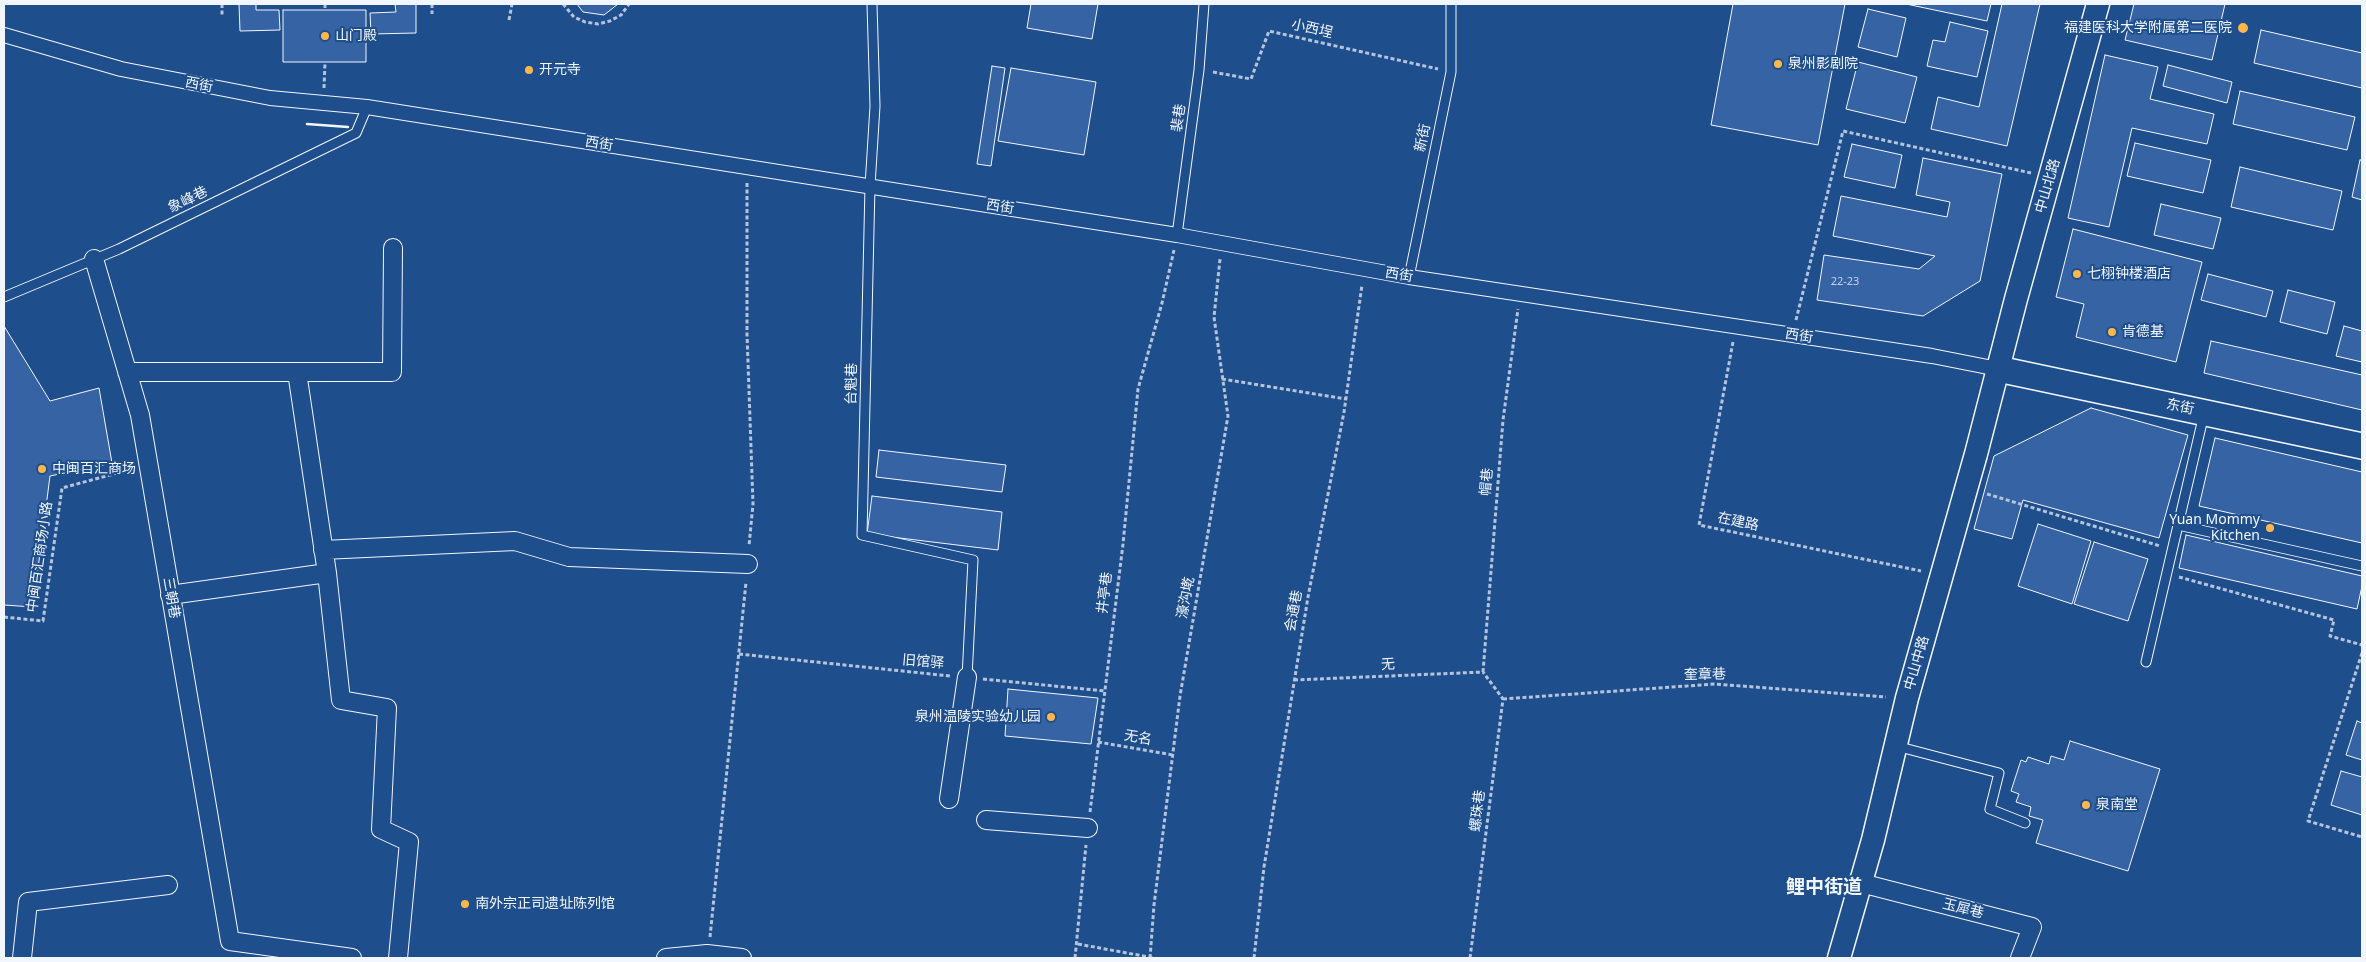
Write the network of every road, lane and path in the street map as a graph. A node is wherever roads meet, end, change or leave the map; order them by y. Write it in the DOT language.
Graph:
graph roads {
  1 [pos="222,4"];
  2 [pos="325,4"];
  3 [pos="432,4"];
  4 [pos="512,4"];
  5 [pos="564,4"];
  6 [pos="629,4"];
  7 [pos="872,4"];
  8 [pos="1204,4"];
  9 [pos="1451,4"];
  10 [pos="2098,4"];
  11 [pos="325,10"];
  12 [pos="432,14"];
  13 [pos="222,15"];
  14 [pos="510,20"];
  15 [pos="4,35"];
  16 [pos="325,62"];
  17 [pos="1199,70"];
  18 [pos="1451,72"];
  19 [pos="324,103"];
  20 [pos="367,107"];
  21 [pos="2051,178"];
  22 [pos="870,186"];
  23 [pos="1177,235"];
  24 [pos="1222,244"];
  25 [pos="393,248"];
  26 [pos="94,259"];
  27 [pos="1364,270"];
  28 [pos="1409,277"];
  29 [pos="1520,294"];
  30 [pos="4,297"];
  31 [pos="1736,326"];
  32 [pos="1792,335"];
  33 [pos="1998,369"];
  34 [pos="127,372"];
  35 [pos="297,372"];
  36 [pos="1222,379"];
  37 [pos="1346,399"];
  38 [pos="2204,412"];
  39 [pos="2362,446"];
  40 [pos="148,465"];
  41 [pos="1967,488"];
  42 [pos="2178,525"];
  43 [pos="324,550"];
  44 [pos="2172,550"];
  45 [pos="748,564"];
  46 [pos="2362,566"];
  47 [pos="327,573"];
  48 [pos="2167,574"];
  49 [pos="1942,576"];
  50 [pos="170,595"];
  51 [pos="4,617"];
  52 [pos="2362,645"];
  53 [pos="2362,653"];
  54 [pos="739,654"];
  55 [pos="2146,662"];
  56 [pos="1483,672"];
  57 [pos="967,678"];
  58 [pos="1294,680"];
  59 [pos="1105,691"];
  60 [pos="1907,698"];
  61 [pos="1503,699"];
  62 [pos="1098,742"];
  63 [pos="1896,746"];
  64 [pos="1173,755"];
  65 [pos="950,799"];
  66 [pos="986,820"];
  67 [pos="2025,823"];
  68 [pos="1088,828"];
  69 [pos="2362,837"];
  70 [pos="1861,883"];
  71 [pos="168,885"];
  72 [pos="1078,944"];
  73 [pos="22,958"];
  74 [pos="352,958"];
  75 [pos="398,958"];
  76 [pos="666,958"];
  77 [pos="742,958"];
  78 [pos="1075,958"];
  79 [pos="1151,958"];
  80 [pos="1254,958"];
  81 [pos="1470,958"];
  82 [pos="1839,958"];
  83 [pos="2020,958"];
  1 -- 13 [label="path"];
  2 -- 11 [label="path"];
  3 -- 12 [label="path"];
  4 -- 14 [label="path"];
  5 -- 6 [label="path"];
  7 -- 22 [label="lane, 台魁巷"];
  8 -- 17 [label="lane, 裴巷"];
  9 -- 18 [label="lane, 新街"];
  10 -- 21 [label="street, 中山北路"];
  15 -- 19 [label="street, 西街"];
  16 -- 19 [label="path"];
  17 -- 18 [label="path, 小西埕"];
  17 -- 23 [label="lane, 裴巷"];
  18 -- 28 [label="lane, 新街"];
  19 -- 20 [label="street, 西街"];
  20 -- 22 [label="street, 西街"];
  20 -- 26 [label="lane, 象峰巷"];
  21 -- 32 [label="path"];
  21 -- 33 [label="street, 中山北路"];
  22 -- 23 [label="street, 西街"];
  22 -- 57 [label="lane, 台魁巷"];
  23 -- 24 [label="street, 西街"];
  23 -- 59 [label="path, 井亭巷"];
  24 -- 27 [label="street, 西街"];
  24 -- 36 [label="path, 濠沟墘"];
  25 -- 35 [label="street"];
  26 -- 30 [label="lane, 象峰巷"];
  26 -- 34 [label="street, 三朝巷"];
  27 -- 28 [label="street, 西街"];
  27 -- 37 [label="path, 会通巷"];
  28 -- 29 [label="street, 西街"];
  29 -- 31 [label="street, 西街"];
  29 -- 56 [label="path, 帽巷"];
  31 -- 32 [label="street, 西街"];
  31 -- 49 [label="path, 在建路"];
  32 -- 33 [label="street, 西街"];
  33 -- 38 [label="main road, 东街"];
  33 -- 41 [label="street, 中山中路"];
  34 -- 35 [label="street"];
  34 -- 40 [label="street, 三朝巷"];
  35 -- 43 [label="street"];
  36 -- 37 [label="path"];
  36 -- 64 [label="path, 濠沟墘"];
  37 -- 58 [label="path, 会通巷"];
  38 -- 39 [label="main road, 东街"];
  38 -- 42 [label="lane"];
  40 -- 50 [label="street, 三朝巷"];
  40 -- 51 [label="path, 中闽百汇商场小路"];
  41 -- 44 [label="path"];
  41 -- 49 [label="street, 中山中路"];
  42 -- 44 [label="lane"];
  42 -- 46 [label="lane"];
  43 -- 45 [label="street"];
  43 -- 47 [label="street"];
  44 -- 48 [label="lane"];
  47 -- 50 [label="street"];
  47 -- 75 [label="street"];
  48 -- 52 [label="path"];
  48 -- 55 [label="lane"];
  49 -- 60 [label="street, 中山中路"];
  50 -- 74 [label="street, 三朝巷"];
  53 -- 69 [label="path"];
  54 -- 57 [label="path, 旧馆驿"];
  56 -- 58 [label="path, 无"];
  56 -- 61 [label="path"];
  57 -- 59 [label="path, 旧馆驿"];
  57 -- 65 [label="street"];
  58 -- 80 [label="path, 会通巷"];
  59 -- 62 [label="path, 井亭巷"];
  60 -- 61 [label="path, 奎章巷"];
  60 -- 63 [label="street, 中山中路"];
  61 -- 81 [label="path, 螺珠巷"];
  62 -- 64 [label="path, 无名"];
  62 -- 68 [label="path, 井亭巷"];
  63 -- 67 [label="lane"];
  63 -- 70 [label="street, 中山中路"];
  64 -- 79 [label="path, 濠沟墘"];
  66 -- 68 [label="street"];
  68 -- 72 [label="path, 井亭巷"];
  70 -- 82 [label="street, 中山中路"];
  70 -- 83 [label="street, 玉犀巷"];
  71 -- 73 [label="street"];
  72 -- 78 [label="path, 井亭巷"];
  72 -- 79 [label="path"];
  76 -- 77 [label="street"];
}
